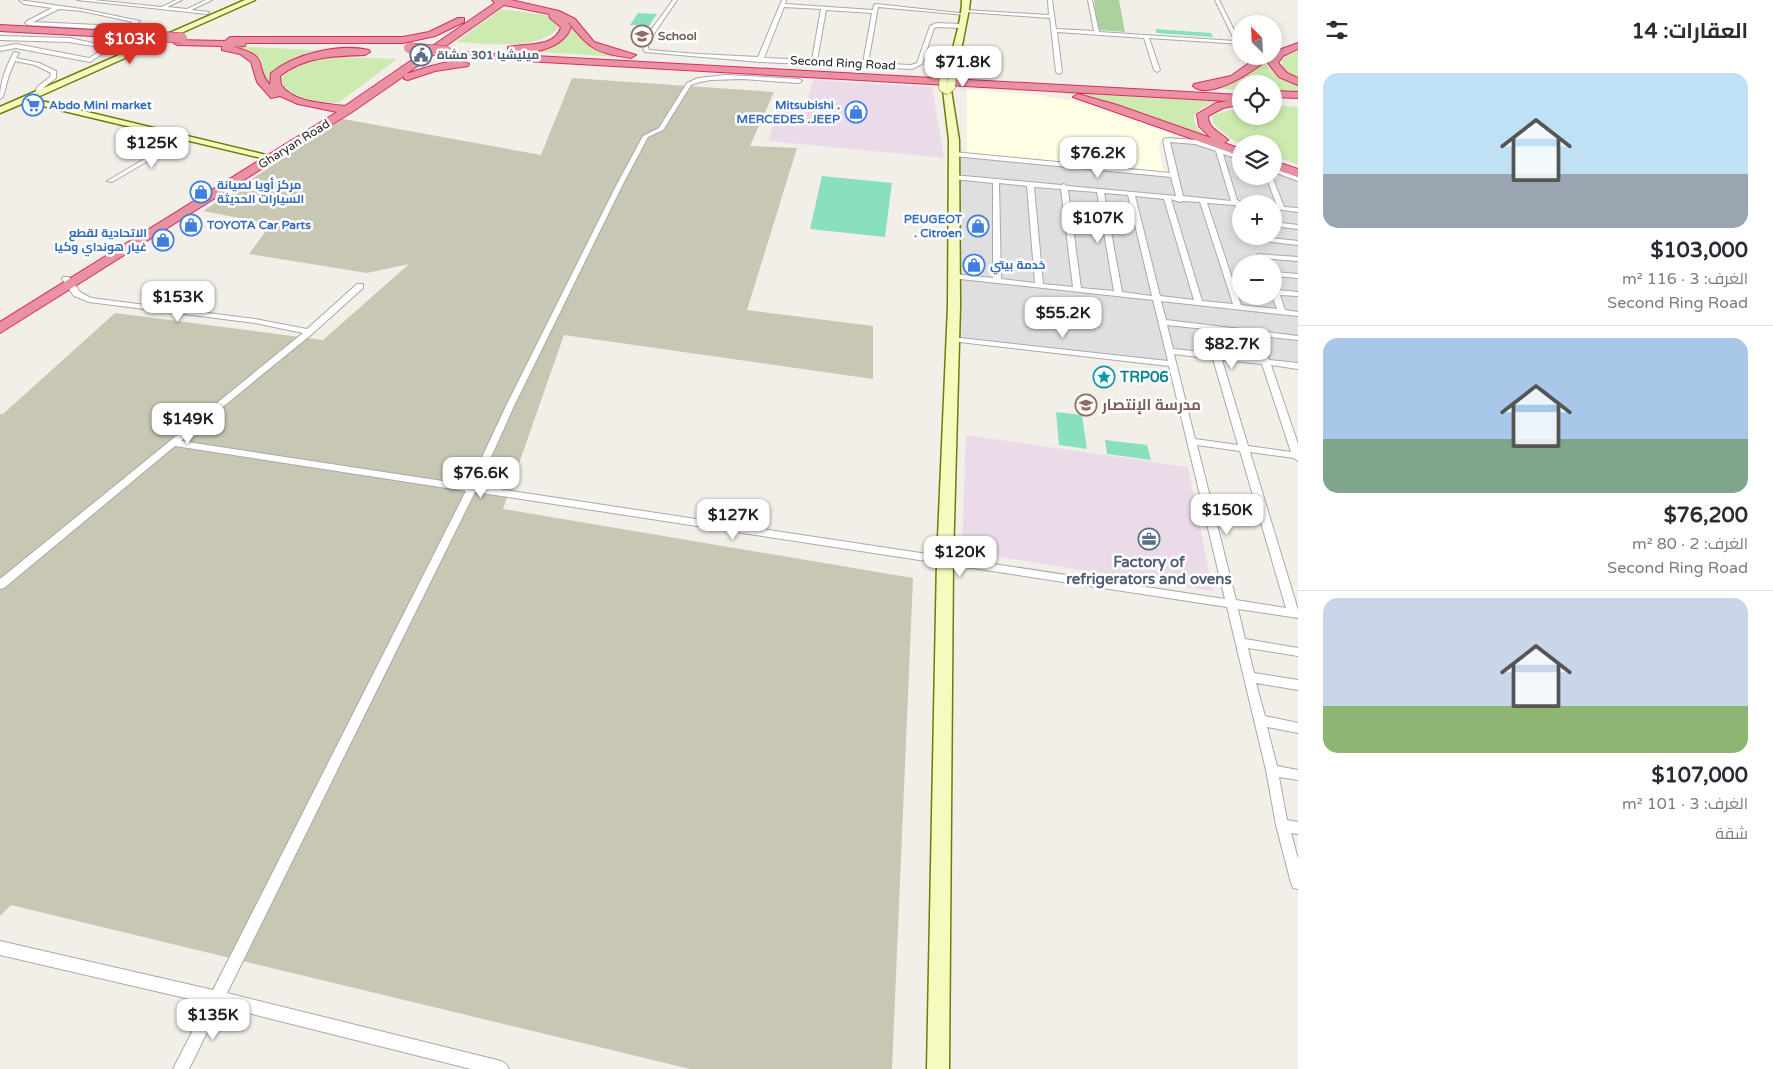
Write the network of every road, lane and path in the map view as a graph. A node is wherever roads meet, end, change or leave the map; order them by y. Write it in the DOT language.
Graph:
graph roads {
  1 [pos="21,0"];
  2 [pos="79,0"];
  3 [pos="89,0"];
  4 [pos="180,0"];
  5 [pos="210,0"];
  6 [pos="250,0"];
  7 [pos="676,0"];
  8 [pos="958,0"];
  9 [pos="966,0"];
  10 [pos="1050,0"];
  11 [pos="1090,0"];
  12 [pos="1217,0"];
  13 [pos="498,2"];
  14 [pos="783,2"];
  15 [pos="877,2"];
  16 [pos="59,7"];
  17 [pos="163,8"];
  18 [pos="824,9"];
  19 [pos="82,10"];
  20 [pos="188,10"];
  21 [pos="875,12"];
  22 [pos="99,13"];
  23 [pos="207,13"];
  24 [pos="964,13"];
  25 [pos="476,14"];
  26 [pos="1054,17"];
  27 [pos="53,25"];
  28 [pos="73,26"];
  29 [pos="958,26"];
  30 [pos="1055,30"];
  31 [pos="1097,32"];
  32 [pos="0,34"];
  33 [pos="1146,36"];
  34 [pos="25,38"];
  35 [pos="69,40"];
  36 [pos="179,40"];
  37 [pos="230,40"];
  38 [pos="89,42"];
  39 [pos="198,44"];
  40 [pos="1298,45"];
  41 [pos="16,46"];
  42 [pos="2,49"];
  43 [pos="1282,49"];
  44 [pos="458,51"];
  45 [pos="45,52"];
  46 [pos="445,53"];
  47 [pos="68,55"];
  48 [pos="14,59"];
  49 [pos="760,60"];
  50 [pos="814,63"];
  51 [pos="730,65"];
  52 [pos="1256,65"];
  53 [pos="866,66"];
  54 [pos="697,69"];
  55 [pos="1157,70"];
  56 [pos="1059,72"];
  57 [pos="3,76"];
  58 [pos="799,81"];
  59 [pos="1298,82"];
  60 [pos="1008,86"];
  61 [pos="1170,87"];
  62 [pos="1232,91"];
  63 [pos="0,93"];
  64 [pos="38,93"];
  65 [pos="1282,94"];
  66 [pos="1298,95"];
  67 [pos="364,98"];
  68 [pos="1232,98"];
  69 [pos="24,99"];
  70 [pos="1282,101"];
  71 [pos="1298,101"];
  72 [pos="1232,104"];
  73 [pos="0,110"];
  74 [pos="341,110"];
  75 [pos="184,138"];
  76 [pos="1232,144"];
  77 [pos="1219,150"];
  78 [pos="1232,150"];
  79 [pos="954,154"];
  80 [pos="1232,155"];
  81 [pos="264,158"];
  82 [pos="1282,163"];
  83 [pos="1282,168"];
  84 [pos="1298,169"];
  85 [pos="1282,173"];
  86 [pos="1298,173"];
  87 [pos="1174,175"];
  88 [pos="953,177"];
  89 [pos="1298,179"];
  90 [pos="996,180"];
  91 [pos="110,181"];
  92 [pos="1030,183"];
  93 [pos="1064,186"];
  94 [pos="1100,190"];
  95 [pos="1131,194"];
  96 [pos="1232,195"];
  97 [pos="1166,198"];
  98 [pos="1180,200"];
  99 [pos="1203,201"];
  100 [pos="1232,205"];
  101 [pos="1282,208"];
  102 [pos="1298,210"];
  103 [pos="1282,225"];
  104 [pos="1298,227"];
  105 [pos="1282,241"];
  106 [pos="1298,243"];
  107 [pos="1282,258"];
  108 [pos="1298,259"];
  109 [pos="1282,275"];
  110 [pos="954,276"];
  111 [pos="1298,276"];
  112 [pos="997,281"];
  113 [pos="68,282"];
  114 [pos="360,286"];
  115 [pos="1039,286"];
  116 [pos="1077,290"];
  117 [pos="1282,292"];
  118 [pos="1118,294"];
  119 [pos="1298,294"];
  120 [pos="1157,298"];
  121 [pos="1198,302"];
  122 [pos="1279,305"];
  123 [pos="1237,306"];
  124 [pos="1282,312"];
  125 [pos="1298,314"];
  126 [pos="0,320"];
  127 [pos="1162,322"];
  128 [pos="1208,327"];
  129 [pos="0,328"];
  130 [pos="310,332"];
  131 [pos="1256,333"];
  132 [pos="1298,338"];
  133 [pos="951,339"];
  134 [pos="1169,351"];
  135 [pos="1217,356"];
  136 [pos="1266,362"];
  137 [pos="1173,364"];
  138 [pos="1298,366"];
  139 [pos="1191,442"];
  140 [pos="172,443"];
  141 [pos="1244,450"];
  142 [pos="1298,457"];
  143 [pos="472,488"];
  144 [pos="945,560"];
  145 [pos="0,585"];
  146 [pos="1231,604"];
  147 [pos="1295,614"];
  148 [pos="1240,642"];
  149 [pos="1298,652"];
  150 [pos="1248,676"];
  151 [pos="1298,685"];
  152 [pos="1260,720"];
  153 [pos="1298,728"];
  154 [pos="1272,770"];
  155 [pos="1298,775"];
  156 [pos="1282,825"];
  157 [pos="1298,828"];
  158 [pos="1298,882"];
  159 [pos="0,948"];
  160 [pos="218,998"];
  161 [pos="181,1069"];
  162 [pos="501,1069"];
  163 [pos="938,1069"];
  1 -- 16 [label="street"];
  2 -- 3 [label="street"];
  3 -- 17 [label="street"];
  4 -- 17 [label="street"];
  5 -- 20 [label="street"];
  6 -- 64 [label="street"];
  7 -- 49 [label="street"];
  8 -- 24 [label="street"];
  9 -- 24 [label="street"];
  10 -- 26 [label="street"];
  11 -- 31 [label="street"];
  12 -- 33 [label="street"];
  13 -- 25 [label="highway, Gharyan Road"];
  13 -- 44 [label="highway"];
  13 -- 51 [label="highway"];
  13 -- 67 [label="highway, Gharyan Road"];
  14 -- 18 [label="street"];
  14 -- 49 [label="street"];
  15 -- 21 [label="street"];
  15 -- 24 [label="street"];
  16 -- 19 [label="street"];
  16 -- 27 [label="street"];
  17 -- 20 [label="street"];
  18 -- 21 [label="street"];
  18 -- 50 [label="street"];
  19 -- 22 [label="street"];
  19 -- 27 [label="street"];
  20 -- 23 [label="street"];
  21 -- 53 [label="street"];
  22 -- 28 [label="street"];
  22 -- 28 [label="street"];
  24 -- 26 [label="street"];
  24 -- 29 [label="street"];
  25 -- 37 [label="highway"];
  25 -- 74 [label="highway, Gharyan Road"];
  26 -- 30 [label="street"];
  27 -- 28 [label="street"];
  29 -- 53 [label="street"];
  29 -- 79 [label="street, bridge"];
  30 -- 31 [label="street"];
  30 -- 56 [label="street"];
  31 -- 33 [label="street"];
  32 -- 34 [label="street"];
  32 -- 36 [label="highway, bridge"];
  32 -- 42 [label="street"];
  33 -- 55 [label="street"];
  34 -- 35 [label="street"];
  34 -- 41 [label="street"];
  35 -- 38 [label="street"];
  35 -- 45 [label="street"];
  36 -- 37 [label="highway"];
  36 -- 39 [label="highway"];
  37 -- 46 [label="highway"];
  38 -- 47 [label="street"];
  38 -- 47 [label="street"];
  39 -- 74 [label="highway"];
  39 -- 74 [label="highway"];
  40 -- 43 [label="highway"];
  40 -- 59 [label="highway"];
  41 -- 42 [label="street"];
  41 -- 45 [label="street"];
  41 -- 48 [label="street"];
  44 -- 46 [label="highway, Second Ring Road"];
  44 -- 51 [label="highway, Second Ring Road"];
  45 -- 47 [label="street"];
  46 -- 54 [label="highway, Second Ring Road"];
  48 -- 57 [label="street"];
  48 -- 64 [label="street"];
  49 -- 50 [label="street"];
  50 -- 53 [label="street"];
  51 -- 61 [label="highway, Second Ring Road"];
  52 -- 61 [label="highway"];
  54 -- 60 [label="highway, Second Ring Road"];
  54 -- 67 [label="highway"];
  57 -- 63 [label="street"];
  58 -- 143 [label="street"];
  60 -- 68 [label="highway, Second Ring Road"];
  60 -- 78 [label="highway"];
  61 -- 62 [label="highway, Second Ring Road"];
  64 -- 69 [label="street"];
  65 -- 66 [label="highway"];
  67 -- 74 [label="highway, Gharyan Road"];
  69 -- 73 [label="street"];
  69 -- 75 [label="street"];
  70 -- 71 [label="highway"];
  72 -- 76 [label="highway"];
  74 -- 81 [label="highway, Gharyan Road"];
  74 -- 113 [label="highway, Gharyan Road"];
  75 -- 81 [label="street"];
  75 -- 91 [label="street"];
  77 -- 80 [label="street"];
  77 -- 87 [label="street"];
  77 -- 96 [label="street"];
  79 -- 87 [label="street"];
  79 -- 88 [label="street"];
  81 -- 113 [label="highway, Gharyan Road"];
  82 -- 84 [label="highway"];
  83 -- 86 [label="highway"];
  85 -- 89 [label="street"];
  87 -- 98 [label="street"];
  88 -- 90 [label="street"];
  88 -- 110 [label="street"];
  90 -- 92 [label="street"];
  90 -- 112 [label="street"];
  92 -- 93 [label="street"];
  92 -- 115 [label="street"];
  93 -- 94 [label="street"];
  93 -- 116 [label="street"];
  94 -- 95 [label="street"];
  94 -- 118 [label="street"];
  95 -- 97 [label="street"];
  95 -- 120 [label="street"];
  97 -- 98 [label="street"];
  97 -- 121 [label="street"];
  98 -- 99 [label="street"];
  99 -- 100 [label="street"];
  99 -- 123 [label="street"];
  101 -- 102 [label="street"];
  103 -- 104 [label="street"];
  105 -- 106 [label="street"];
  107 -- 108 [label="street"];
  109 -- 111 [label="street"];
  110 -- 112 [label="street"];
  110 -- 133 [label="street"];
  112 -- 115 [label="street"];
  113 -- 126 [label="highway, Gharyan Road"];
  113 -- 129 [label="highway, Gharyan Road"];
  113 -- 130 [label="street"];
  114 -- 130 [label="street"];
  115 -- 116 [label="street"];
  116 -- 118 [label="street"];
  117 -- 119 [label="street"];
  118 -- 120 [label="street"];
  120 -- 121 [label="street"];
  120 -- 127 [label="street"];
  121 -- 123 [label="street"];
  122 -- 124 [label="street"];
  123 -- 124 [label="street"];
  124 -- 125 [label="street"];
  127 -- 128 [label="street"];
  127 -- 134 [label="street"];
  128 -- 131 [label="street"];
  128 -- 135 [label="street"];
  130 -- 140 [label="street"];
  131 -- 132 [label="street"];
  131 -- 136 [label="street"];
  133 -- 137 [label="street"];
  133 -- 144 [label="street"];
  134 -- 135 [label="street"];
  134 -- 137 [label="street"];
  135 -- 136 [label="street"];
  135 -- 141 [label="street"];
  136 -- 138 [label="street"];
  136 -- 142 [label="street"];
  137 -- 139 [label="street"];
  139 -- 141 [label="street"];
  139 -- 146 [label="street"];
  140 -- 143 [label="street"];
  140 -- 145 [label="street"];
  141 -- 142 [label="street"];
  141 -- 147 [label="street"];
  143 -- 144 [label="street"];
  143 -- 160 [label="street"];
  144 -- 146 [label="street"];
  144 -- 163 [label="street"];
  146 -- 147 [label="street"];
  146 -- 148 [label="street"];
  148 -- 149 [label="street"];
  148 -- 150 [label="street"];
  150 -- 151 [label="street"];
  150 -- 152 [label="street"];
  152 -- 153 [label="street"];
  152 -- 154 [label="street"];
  154 -- 155 [label="street"];
  154 -- 156 [label="street"];
  156 -- 157 [label="street"];
  156 -- 158 [label="street"];
  159 -- 160 [label="street"];
  160 -- 161 [label="street"];
  160 -- 162 [label="street"];
}
